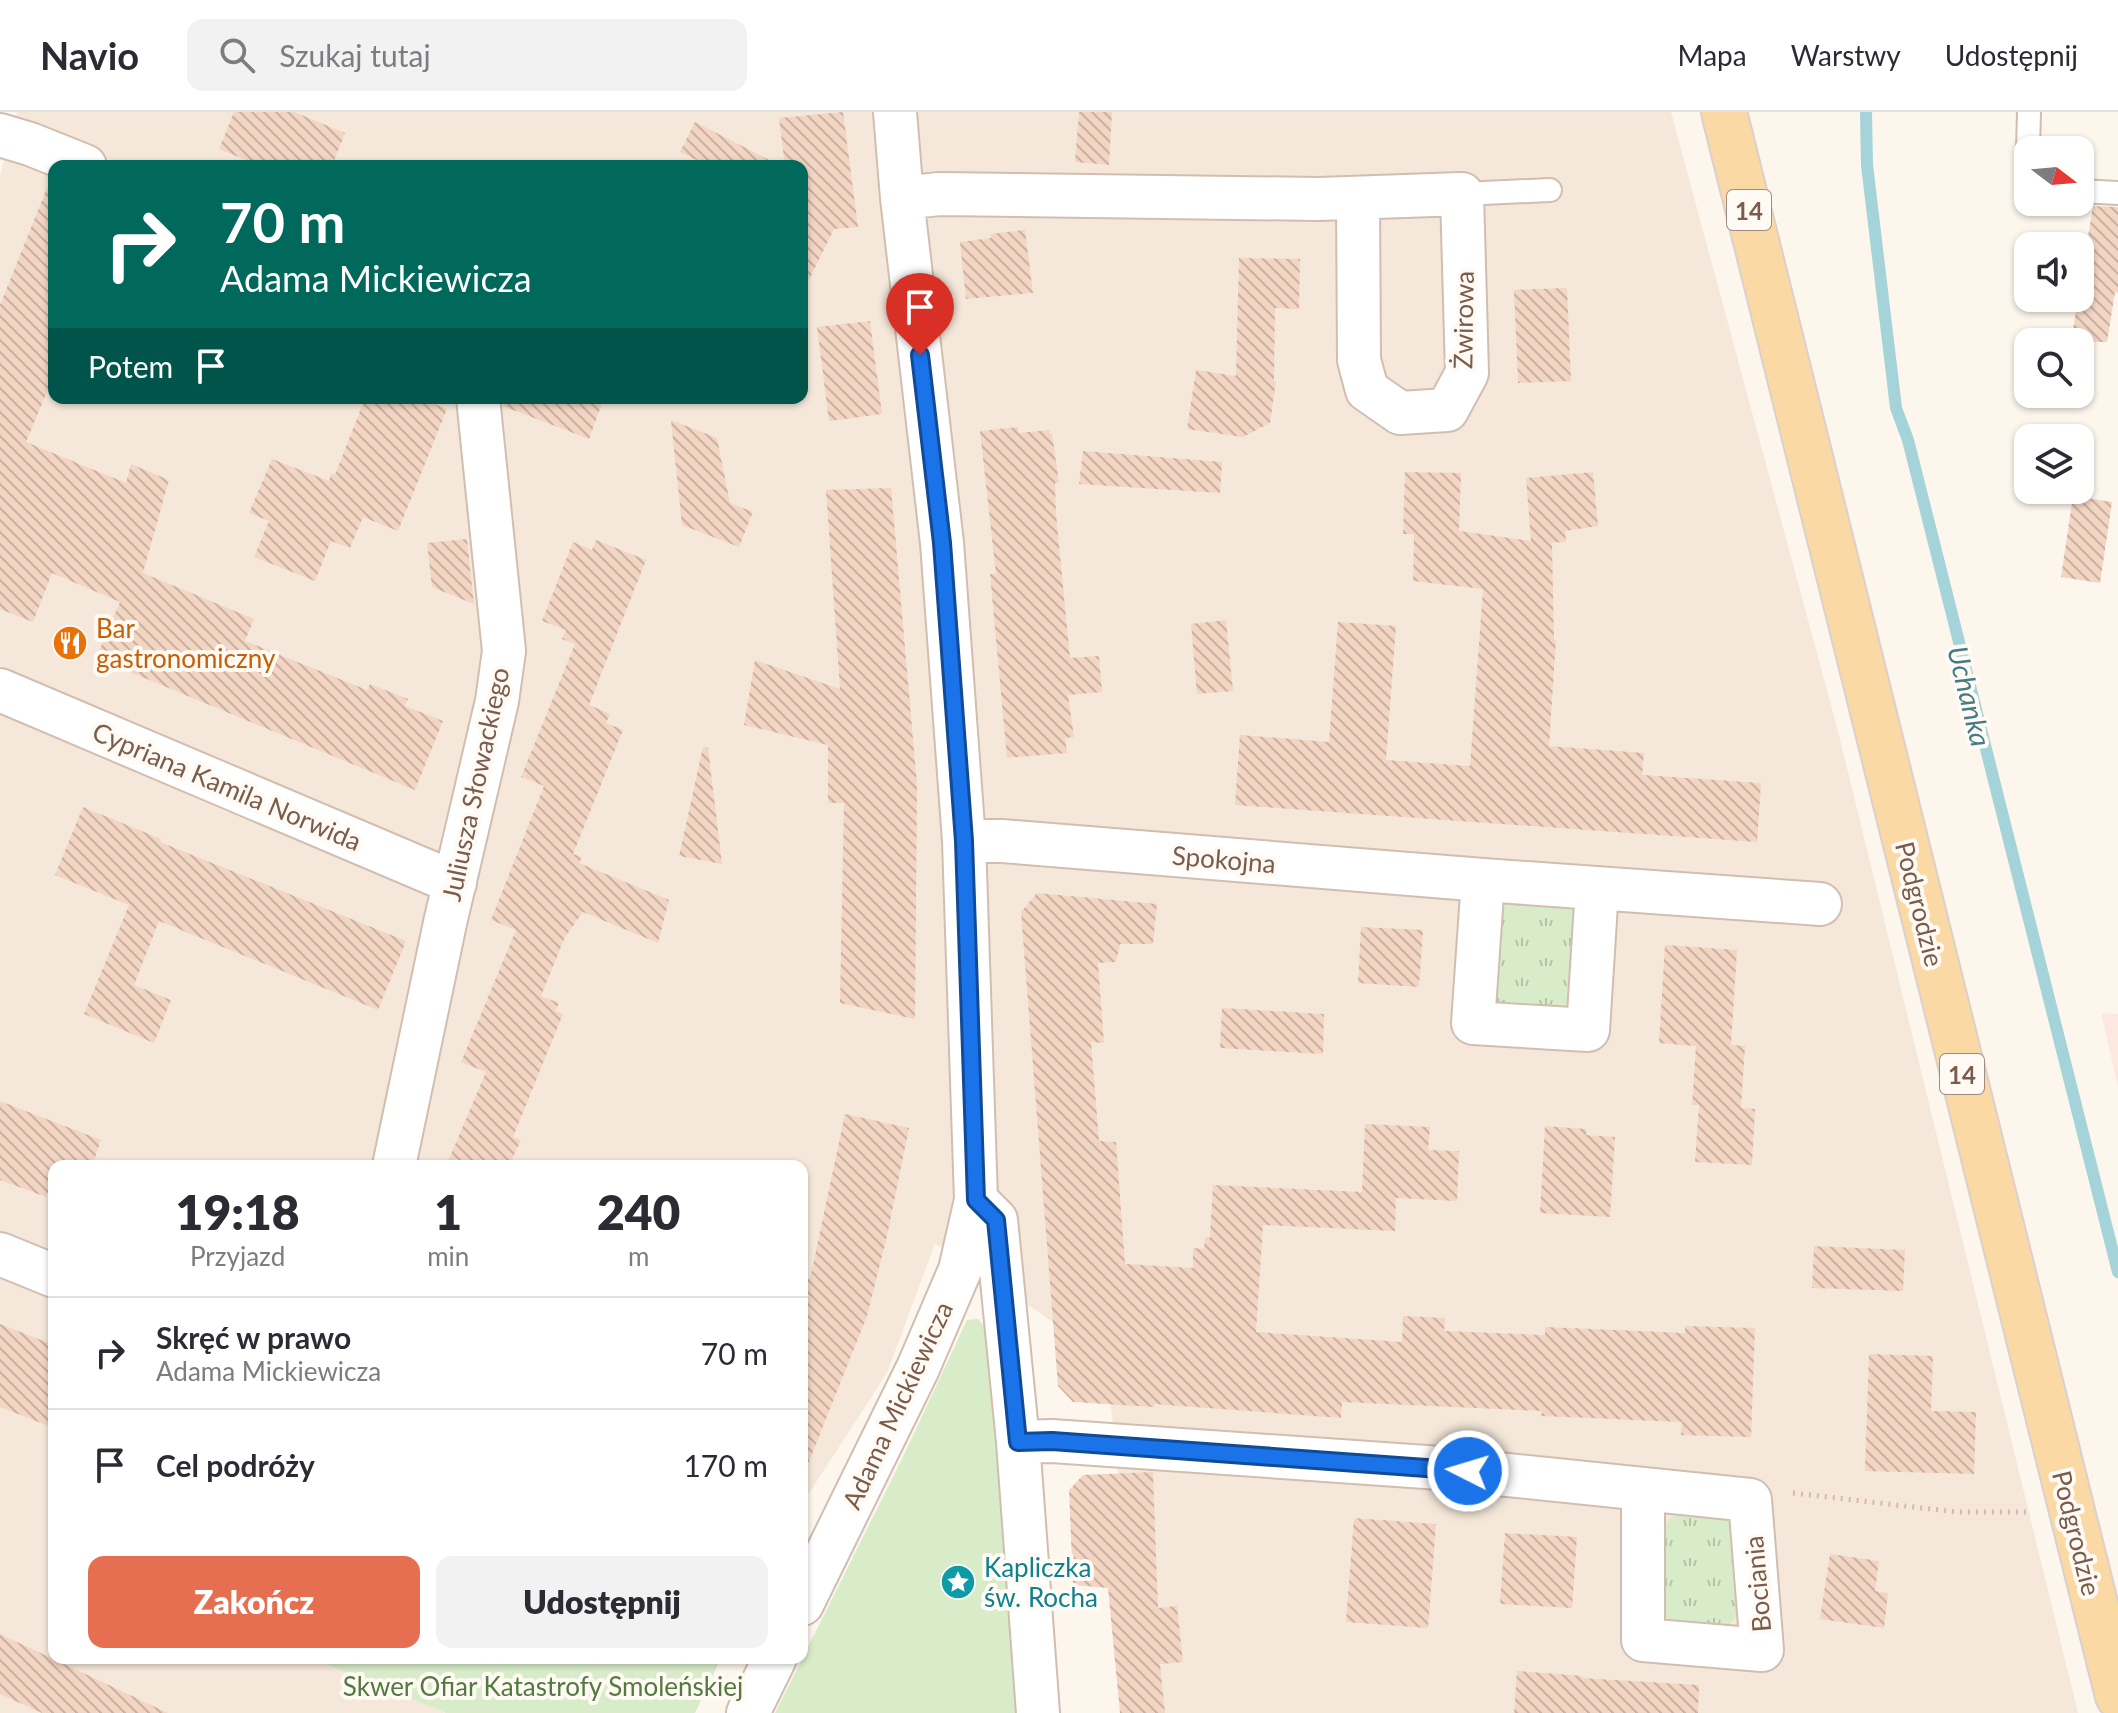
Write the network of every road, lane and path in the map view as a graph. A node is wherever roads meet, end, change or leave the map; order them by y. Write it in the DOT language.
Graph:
graph roads {
  1 [pos="895,112"];
  2 [pos="1724,112"];
  3 [pos="2029,112"];
  4 [pos="0,135"];
  5 [pos="2028,136"];
  6 [pos="71,160"];
  7 [pos="1550,190"];
  8 [pos="2094,192"];
  9 [pos="2118,193"];
  10 [pos="1462,194"];
  11 [pos="902,198"];
  12 [pos="1358,199"];
  13 [pos="479,404"];
  14 [pos="0,690"];
  15 [pos="964,841"];
  16 [pos="1483,880"];
  17 [pos="455,883"];
  18 [pos="1597,888"];
  19 [pos="1820,904"];
  20 [pos="395,1160"];
  21 [pos="976,1200"];
  22 [pos="0,1254"];
  23 [pos="48,1274"];
  24 [pos="1018,1442"];
  25 [pos="1643,1490"];
  26 [pos="1750,1500"];
  27 [pos="2035,1512"];
  28 [pos="808,1592"];
  29 [pos="772,1664"];
  30 [pos="2118,1696"];
  31 [pos="748,1713"];
  32 [pos="1038,1713"];
  1 -- 11 [label="street, Adama Mickiewicza"];
  2 -- 30 [label="main road, Podgrodzie / 14"];
  3 -- 5 [label="lane"];
  4 -- 6 [label="street"];
  7 -- 10 [label="lane"];
  8 -- 9 [label="lane"];
  10 -- 12 [label="street"];
  10 -- 12 [label="street, Żwirowa"];
  11 -- 12 [label="street"];
  11 -- 15 [label="street, Adama Mickiewicza"];
  13 -- 17 [label="street, Juliusza Słowackiego"];
  14 -- 17 [label="street, Cypriana Kamila Norwida"];
  15 -- 16 [label="street, Spokojna"];
  15 -- 21 [label="street, Adama Mickiewicza"];
  16 -- 18 [label="street, Spokojna"];
  16 -- 18 [label="street"];
  17 -- 20 [label="street, Juliusza Słowackiego"];
  18 -- 19 [label="street, Spokojna"];
  21 -- 24 [label="street"];
  21 -- 28 [label="street, Adama Mickiewicza"];
  22 -- 23 [label="street"];
  24 -- 25 [label="street, Bociania"];
  24 -- 32 [label="street"];
  25 -- 26 [label="street, Bociania"];
  25 -- 26 [label="street, Bociania"];
  26 -- 27 [label="path"];
  29 -- 31 [label="street"];
}
